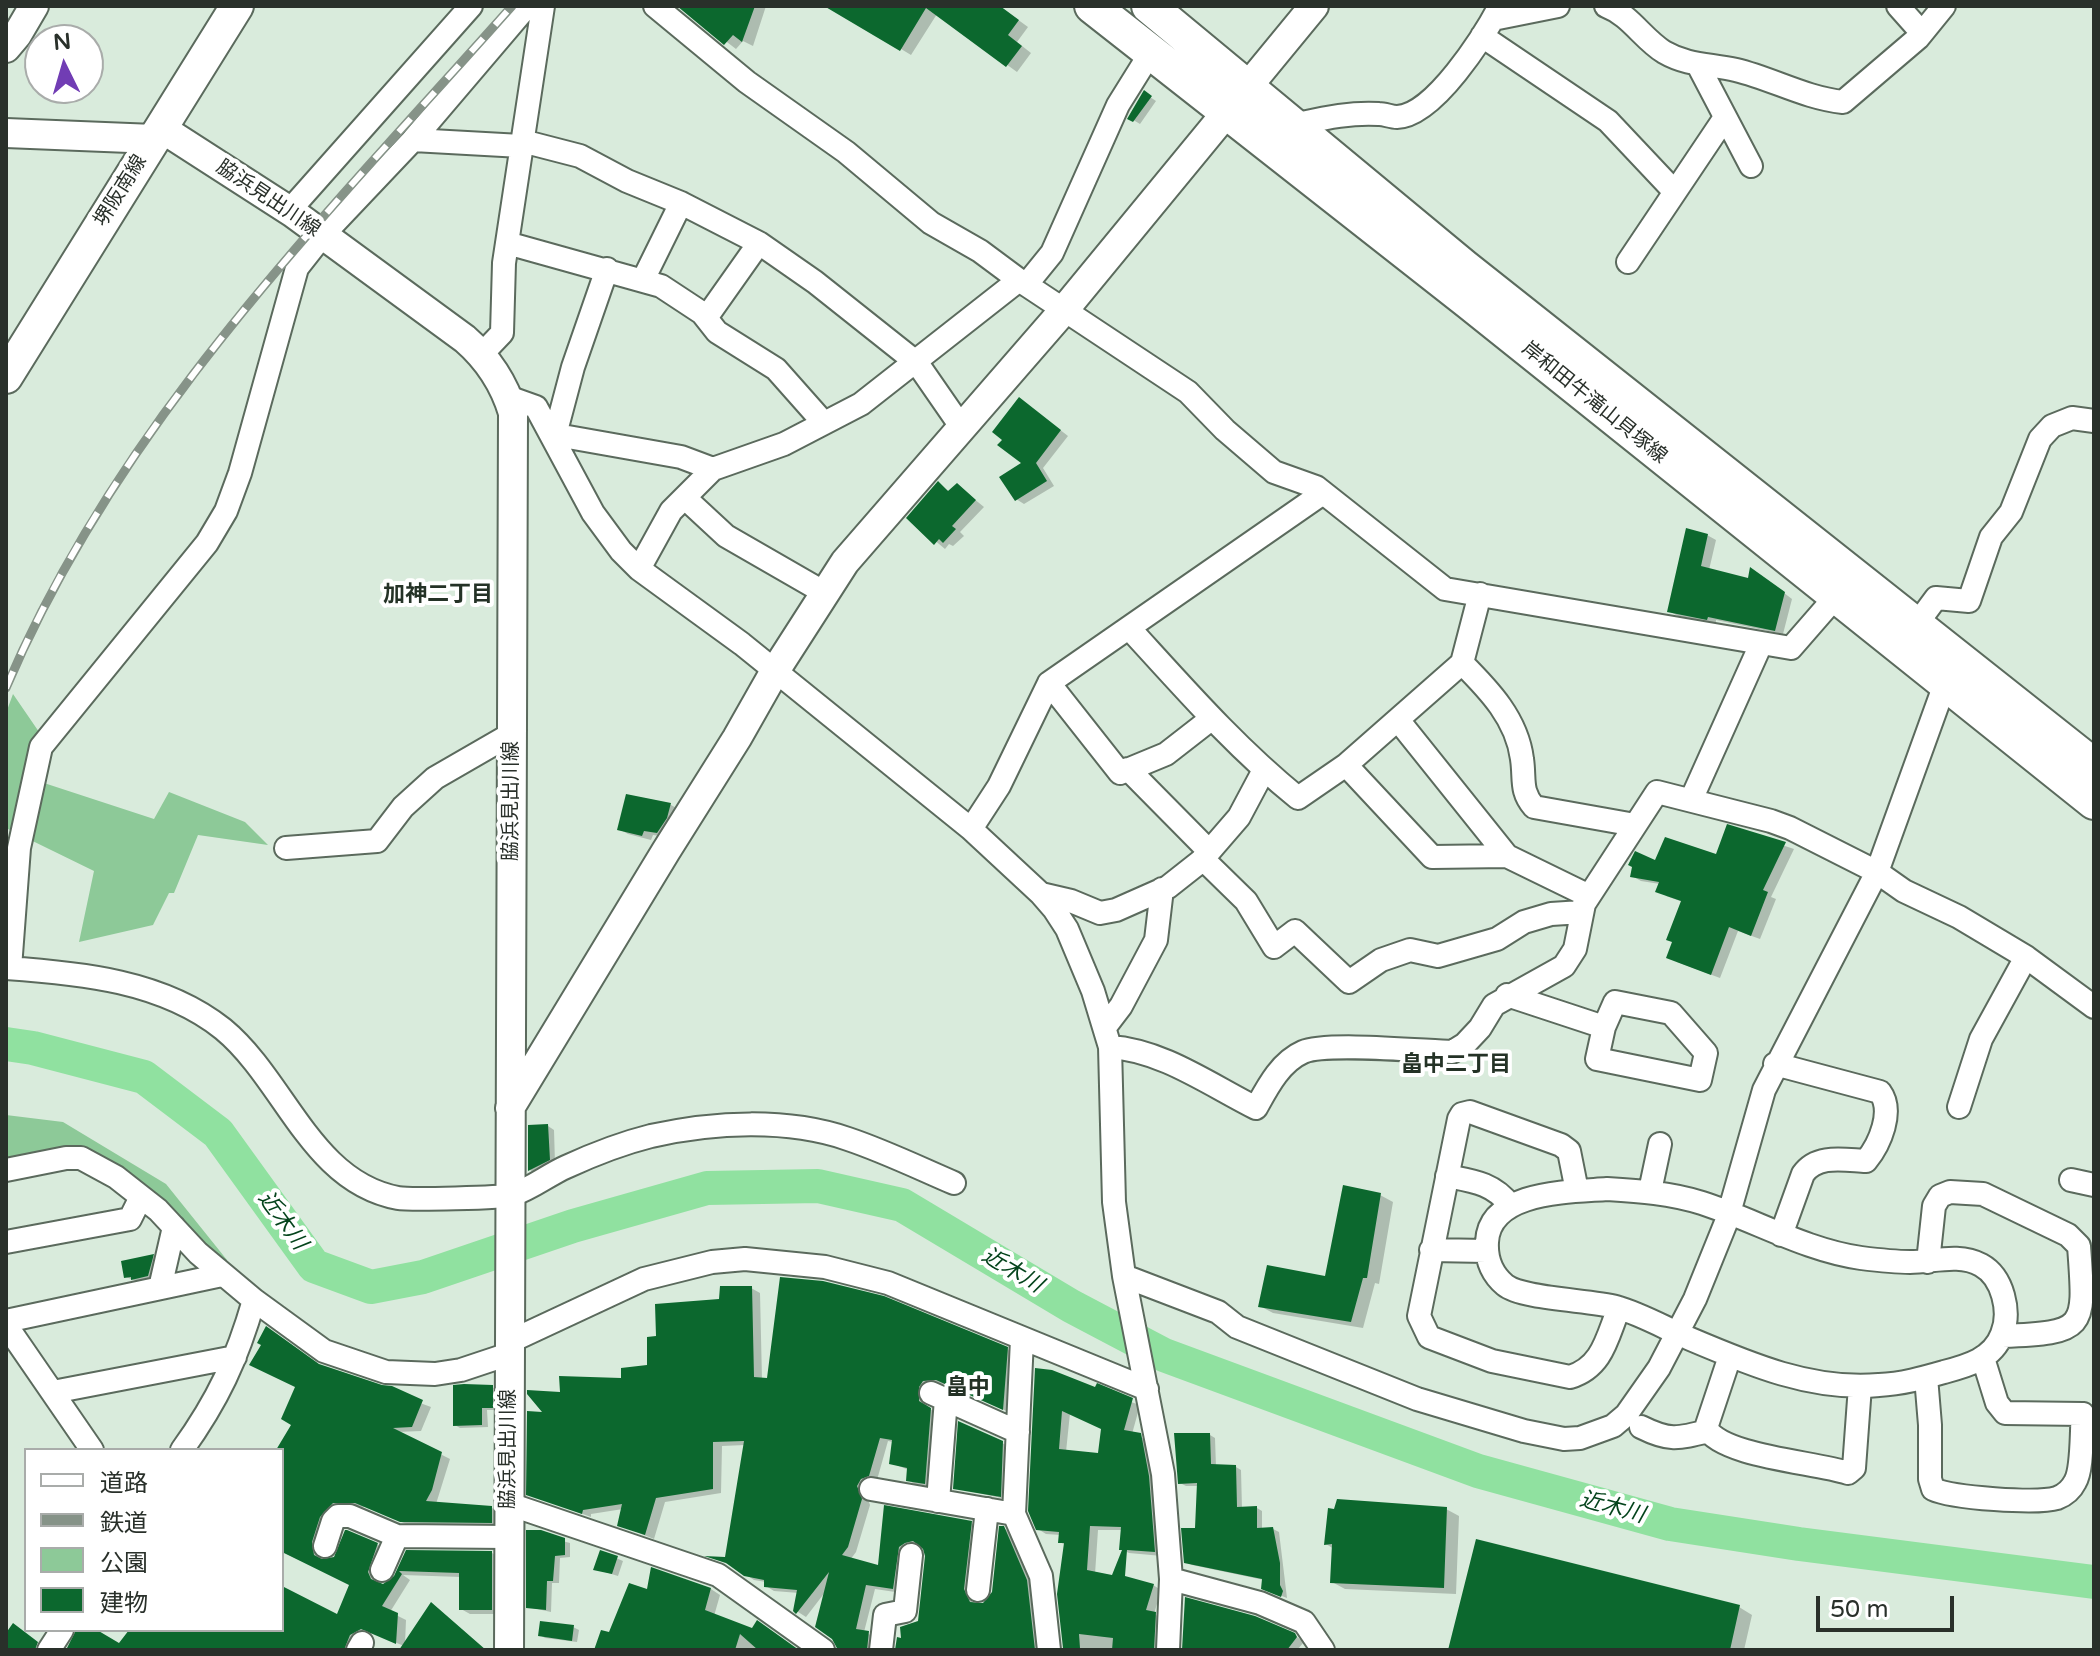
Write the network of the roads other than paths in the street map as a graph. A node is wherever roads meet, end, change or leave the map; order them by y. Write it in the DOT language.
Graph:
graph roads {
  1 [pos="34,6"];
  2 [pos="237,6"];
  3 [pos="471,6"];
  4 [pos="527,6"];
  5 [pos="543,6"];
  6 [pos="655,6"];
  7 [pos="1092,6"];
  8 [pos="1314,6"];
  9 [pos="1558,6"];
  10 [pos="1606,6"];
  11 [pos="1898,6"];
  12 [pos="1944,6"];
  13 [pos="1160,10"];
  14 [pos="1492,20"];
  15 [pos="1922,33"];
  16 [pos="6,48"];
  17 [pos="1151,52"];
  18 [pos="1698,65"];
  19 [pos="1248,88"];
  20 [pos="1227,114"];
  21 [pos="1724,119"];
  22 [pos="1293,125"];
  23 [pos="6,133"];
  24 [pos="157,133"];
  25 [pos="413,140"];
  26 [pos="521,144"];
  27 [pos="1751,166"];
  28 [pos="1674,191"];
  29 [pos="681,203"];
  30 [pos="289,211"];
  31 [pos="323,235"];
  32 [pos="507,243"];
  33 [pos="759,243"];
  34 [pos="1628,262"];
  35 [pos="607,269"];
  36 [pos="643,280"];
  37 [pos="1022,283"];
  38 [pos="1064,310"];
  39 [pos="706,318"];
  40 [pos="482,354"];
  41 [pos="917,363"];
  42 [pos="6,377"];
  43 [pos="508,397"];
  44 [pos="2094,421"];
  45 [pos="823,422"];
  46 [pos="962,428"];
  47 [pos="553,434"];
  48 [pos="713,469"];
  49 [pos="1323,493"];
  50 [pos="685,498"];
  51 [pos="639,569"];
  52 [pos="1845,587"];
  53 [pos="825,593"];
  54 [pos="1480,594"];
  55 [pos="1916,625"];
  56 [pos="1129,628"];
  57 [pos="1761,644"];
  58 [pos="1462,663"];
  59 [pos="775,671"];
  60 [pos="1049,683"];
  61 [pos="1945,684"];
  62 [pos="1211,719"];
  63 [pos="1398,720"];
  64 [pos="513,733"];
  65 [pos="1346,765"];
  66 [pos="1128,769"];
  67 [pos="1264,770"];
  68 [pos="2090,776"];
  69 [pos="1691,800"];
  70 [pos="1635,825"];
  71 [pos="971,829"];
  72 [pos="286,848"];
  73 [pos="1206,855"];
  74 [pos="1507,856"];
  75 [pos="1877,872"];
  76 [pos="1162,889"];
  77 [pos="1041,894"];
  78 [pos="1586,904"];
  79 [pos="2026,957"];
  80 [pos="8,968"];
  81 [pos="1507,995"];
  82 [pos="2094,1007"];
  83 [pos="1604,1027"];
  84 [pos="1108,1037"];
  85 [pos="1775,1064"];
  86 [pos="1959,1107"];
  87 [pos="510,1108"];
  88 [pos="1660,1144"];
  89 [pos="6,1170"];
  90 [pos="1447,1176"];
  91 [pos="2071,1180"];
  92 [pos="954,1183"];
  93 [pos="2094,1185"];
  94 [pos="1577,1191"];
  95 [pos="1650,1191"];
  96 [pos="510,1196"];
  97 [pos="141,1197"];
  98 [pos="1510,1205"];
  99 [pos="1729,1213"];
  100 [pos="174,1227"];
  101 [pos="1781,1235"];
  102 [pos="6,1242"];
  103 [pos="2086,1246"];
  104 [pos="1431,1250"];
  105 [pos="1486,1251"];
  106 [pos="1928,1262"];
  107 [pos="222,1275"];
  108 [pos="1126,1281"];
  109 [pos="160,1288"];
  110 [pos="254,1300"];
  111 [pos="1619,1308"];
  112 [pos="2086,1318"];
  113 [pos="8,1332"];
  114 [pos="1677,1333"];
  115 [pos="2002,1336"];
  116 [pos="1022,1339"];
  117 [pos="510,1343"];
  118 [pos="1730,1356"];
  119 [pos="235,1357"];
  120 [pos="1983,1358"];
  121 [pos="1926,1377"];
  122 [pos="1146,1386"];
  123 [pos="1860,1386"];
  124 [pos="53,1392"];
  125 [pos="1641,1427"];
  126 [pos="1708,1431"];
  127 [pos="1018,1432"];
  128 [pos="91,1448"];
  129 [pos="183,1448"];
  130 [pos="871,1489"];
  131 [pos="938,1501"];
  132 [pos="509,1504"];
  133 [pos="987,1509"];
  134 [pos="1014,1514"];
  135 [pos="397,1536"];
  136 [pos="508,1537"];
  137 [pos="325,1546"];
  138 [pos="911,1555"];
  139 [pos="382,1570"];
  140 [pos="1171,1579"];
  141 [pos="978,1590"];
  142 [pos="61,1632"];
  143 [pos="49,1650"];
  144 [pos="509,1650"];
  145 [pos="823,1650"];
  146 [pos="881,1650"];
  147 [pos="1049,1650"];
  148 [pos="1168,1650"];
  149 [pos="1323,1650"];
  1 -- 16 [label="street"];
  2 -- 24 [label="main road, 堺阪南線"];
  3 -- 30 [label="street"];
  4 -- 25 [label="street"];
  5 -- 26 [label="street"];
  6 -- 37 [label="street"];
  7 -- 17 [label="main road, 岸和田牛滝山貝塚線"];
  8 -- 19 [label="street"];
  9 -- 14 [label="street"];
  10 -- 18 [label="street"];
  11 -- 15 [label="street"];
  12 -- 15 [label="street"];
  13 -- 19 [label="main road, 岸和田牛滝山貝塚線"];
  14 -- 22 [label="street"];
  14 -- 28 [label="street"];
  15 -- 18 [label="street"];
  17 -- 20 [label="main road, 岸和田牛滝山貝塚線"];
  17 -- 37 [label="street"];
  18 -- 21 [label="street"];
  19 -- 20 [label="street"];
  19 -- 22 [label="main road, 岸和田牛滝山貝塚線"];
  20 -- 38 [label="street"];
  20 -- 52 [label="main road, 岸和田牛滝山貝塚線"];
  21 -- 27 [label="street"];
  21 -- 28 [label="street"];
  22 -- 52 [label="main road, 岸和田牛滝山貝塚線"];
  23 -- 24 [label="street"];
  24 -- 30 [label="street, 脇浜見出川線"];
  24 -- 42 [label="main road, 堺阪南線"];
  25 -- 26 [label="street"];
  25 -- 31 [label="street"];
  26 -- 29 [label="street"];
  26 -- 32 [label="street"];
  28 -- 34 [label="street"];
  29 -- 33 [label="street"];
  29 -- 36 [label="street"];
  30 -- 31 [label="street, 脇浜見出川線"];
  31 -- 40 [label="street, 脇浜見出川線"];
  31 -- 80 [label="street"];
  32 -- 35 [label="street"];
  32 -- 40 [label="street"];
  33 -- 39 [label="street"];
  33 -- 41 [label="street"];
  35 -- 36 [label="street"];
  35 -- 47 [label="street"];
  36 -- 39 [label="street"];
  37 -- 38 [label="street"];
  37 -- 41 [label="street"];
  38 -- 46 [label="street"];
  38 -- 49 [label="street"];
  39 -- 45 [label="street"];
  40 -- 43 [label="street, 脇浜見出川線"];
  41 -- 45 [label="street"];
  41 -- 46 [label="street"];
  43 -- 47 [label="street"];
  43 -- 64 [label="street, 脇浜見出川線"];
  44 -- 55 [label="street"];
  45 -- 48 [label="street"];
  46 -- 53 [label="street"];
  47 -- 48 [label="street"];
  47 -- 51 [label="street"];
  48 -- 50 [label="street"];
  49 -- 54 [label="street"];
  49 -- 56 [label="street"];
  50 -- 51 [label="street"];
  50 -- 53 [label="street"];
  51 -- 59 [label="street"];
  52 -- 55 [label="main road, 岸和田牛滝山貝塚線"];
  52 -- 57 [label="street"];
  52 -- 61 [label="main road, 岸和田牛滝山貝塚線"];
  53 -- 59 [label="street"];
  54 -- 57 [label="street"];
  54 -- 58 [label="street"];
  55 -- 68 [label="main road, 岸和田牛滝山貝塚線"];
  56 -- 60 [label="street"];
  56 -- 62 [label="street"];
  57 -- 69 [label="street"];
  58 -- 63 [label="street"];
  58 -- 70 [label="street"];
  59 -- 71 [label="street"];
  59 -- 87 [label="street"];
  60 -- 66 [label="street"];
  60 -- 71 [label="street"];
  61 -- 68 [label="main road, 岸和田牛滝山貝塚線"];
  61 -- 75 [label="street"];
  62 -- 66 [label="street"];
  62 -- 67 [label="street"];
  63 -- 65 [label="street"];
  63 -- 74 [label="street"];
  64 -- 72 [label="street"];
  64 -- 87 [label="street, 脇浜見出川線"];
  65 -- 67 [label="street"];
  65 -- 74 [label="street"];
  66 -- 73 [label="street"];
  67 -- 73 [label="street"];
  69 -- 70 [label="street"];
  69 -- 75 [label="street"];
  70 -- 78 [label="street"];
  71 -- 77 [label="street"];
  73 -- 76 [label="street"];
  73 -- 78 [label="street"];
  74 -- 78 [label="street"];
  75 -- 79 [label="street"];
  75 -- 85 [label="street"];
  76 -- 77 [label="street"];
  76 -- 84 [label="street"];
  77 -- 84 [label="street"];
  78 -- 81 [label="street"];
  79 -- 82 [label="street"];
  79 -- 86 [label="street"];
  80 -- 96 [label="street"];
  81 -- 83 [label="street"];
  81 -- 84 [label="street"];
  83 -- 83 [label="street"];
  84 -- 108 [label="street"];
  85 -- 99 [label="street"];
  85 -- 101 [label="street"];
  87 -- 96 [label="street, 脇浜見出川線"];
  88 -- 95 [label="street"];
  89 -- 97 [label="street"];
  90 -- 94 [label="street"];
  90 -- 98 [label="street"];
  90 -- 104 [label="street"];
  91 -- 93 [label="street"];
  92 -- 96 [label="street"];
  94 -- 95 [label="street"];
  94 -- 98 [label="street"];
  95 -- 99 [label="street"];
  96 -- 117 [label="street, 脇浜見出川線"];
  97 -- 100 [label="street"];
  97 -- 102 [label="street"];
  98 -- 105 [label="street"];
  99 -- 101 [label="street"];
  99 -- 114 [label="street"];
  100 -- 107 [label="street"];
  100 -- 109 [label="street"];
  101 -- 106 [label="street"];
  103 -- 106 [label="street"];
  103 -- 112 [label="street"];
  104 -- 105 [label="street"];
  104 -- 111 [label="street"];
  105 -- 111 [label="street"];
  106 -- 115 [label="street"];
  107 -- 109 [label="street"];
  107 -- 110 [label="street"];
  108 -- 114 [label="street"];
  108 -- 122 [label="street"];
  109 -- 113 [label="street"];
  110 -- 117 [label="street"];
  110 -- 119 [label="street"];
  111 -- 114 [label="street"];
  112 -- 115 [label="street"];
  113 -- 124 [label="street"];
  114 -- 118 [label="street"];
  115 -- 120 [label="street"];
  116 -- 117 [label="street"];
  116 -- 122 [label="street"];
  116 -- 127 [label="street"];
  117 -- 132 [label="street, 脇浜見出川線"];
  118 -- 123 [label="street"];
  118 -- 126 [label="street"];
  119 -- 124 [label="street"];
  119 -- 129 [label="street"];
  120 -- 121 [label="street"];
  120 -- 121 [label="street"];
  121 -- 123 [label="street"];
  122 -- 140 [label="street"];
  123 -- 126 [label="street"];
  124 -- 128 [label="street"];
  125 -- 126 [label="street"];
  127 -- 131 [label="street"];
  127 -- 134 [label="street"];
  130 -- 131 [label="street"];
  131 -- 133 [label="street"];
  132 -- 136 [label="street, 脇浜見出川線"];
  132 -- 145 [label="street"];
  133 -- 134 [label="street"];
  133 -- 141 [label="street"];
  134 -- 147 [label="street"];
  135 -- 136 [label="street"];
  135 -- 137 [label="street"];
  135 -- 139 [label="street"];
  136 -- 144 [label="street, 脇浜見出川線"];
  138 -- 146 [label="street"];
  140 -- 148 [label="street"];
  140 -- 149 [label="street"];
  142 -- 143 [label="street"];
}
